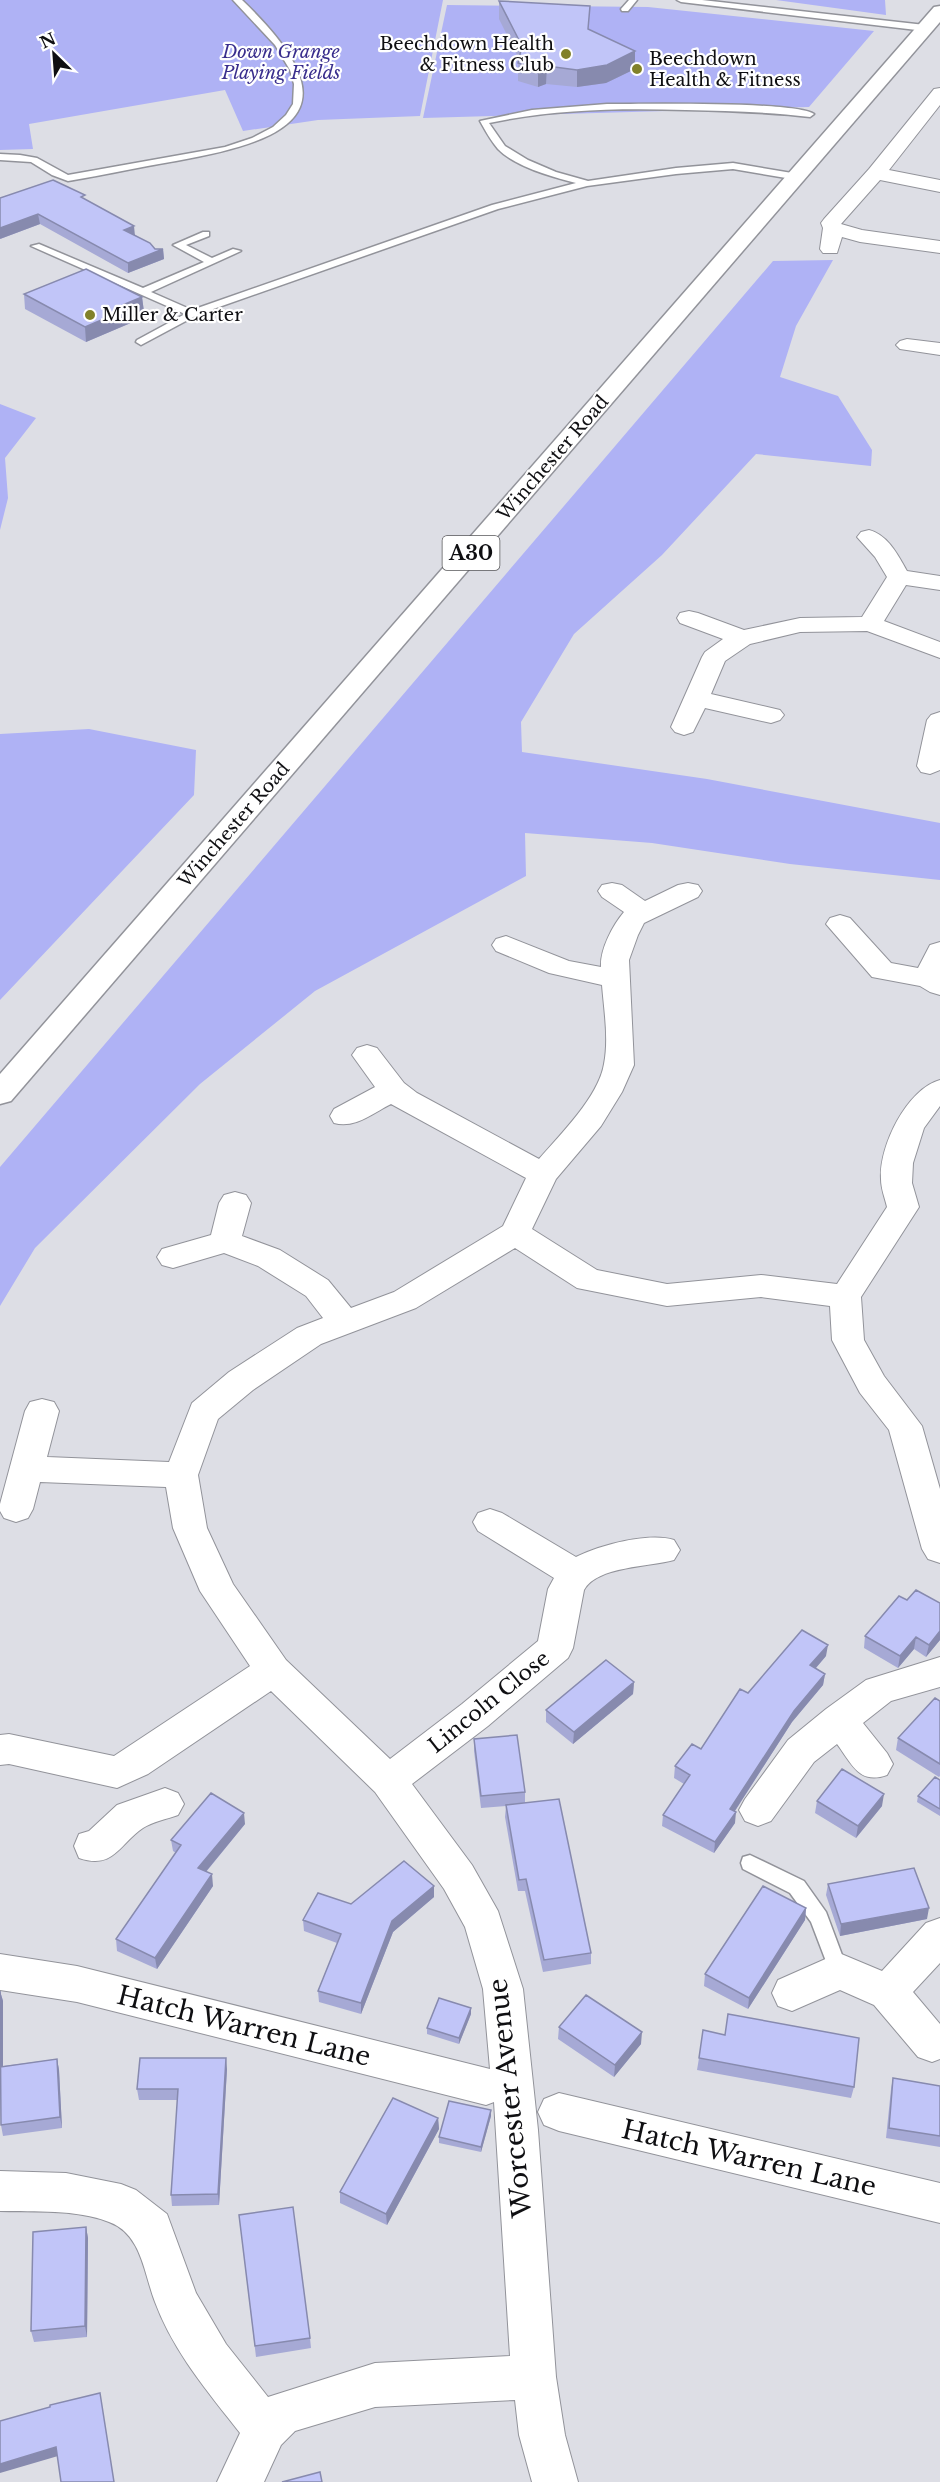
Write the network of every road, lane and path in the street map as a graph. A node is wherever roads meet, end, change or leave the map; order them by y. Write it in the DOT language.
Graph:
graph roads {
  1 [pos="237,0"];
  2 [pos="633,0"];
  3 [pos="681,0"];
  4 [pos="625,9"];
  5 [pos="933,20"];
  6 [pos="940,93"];
  7 [pos="810,114"];
  8 [pos="0,157"];
  9 [pos="876,173"];
  10 [pos="798,177"];
  11 [pos="588,184"];
  12 [pos="940,186"];
  13 [pos="833,228"];
  14 [pos="206,234"];
  15 [pos="36,246"];
  16 [pos="178,246"];
  17 [pos="940,247"];
  18 [pos="830,249"];
  19 [pos="168,250"];
  20 [pos="236,251"];
  21 [pos="212,262"];
  22 [pos="142,292"];
  23 [pos="192,313"];
  24 [pos="141,342"];
  25 [pos="907,345"];
  26 [pos="940,349"];
  27 [pos="849,552"];
  28 [pos="899,577"];
  29 [pos="940,583"];
  30 [pos="689,618"];
  31 [pos="870,624"];
  32 [pos="742,638"];
  33 [pos="940,651"];
  34 [pos="697,699"];
  35 [pos="771,715"];
  36 [pos="940,721"];
  37 [pos="684,727"];
  38 [pos="930,766"];
  39 [pos="612,891"];
  40 [pos="688,891"];
  41 [pos="643,912"];
  42 [pos="840,924"];
  43 [pos="506,945"];
  44 [pos="940,951"];
  45 [pos="615,977"];
  46 [pos="934,982"];
  47 [pos="367,1054"];
  48 [pos="393,1090"];
  49 [pos="940,1090"];
  50 [pos="0,1094"];
  51 [pos="345,1116"];
  52 [pos="543,1174"];
  53 [pos="235,1203"];
  54 [pos="515,1233"];
  55 [pos="225,1242"];
  56 [pos="173,1257"];
  57 [pos="845,1296"];
  58 [pos="345,1323"];
  59 [pos="42,1411"];
  60 [pos="26,1469"];
  61 [pos="181,1475"];
  62 [pos="16,1509"];
  63 [pos="490,1522"];
  64 [pos="940,1549"];
  65 [pos="662,1550"];
  66 [pos="575,1573"];
  67 [pos="273,1670"];
  68 [pos="940,1672"];
  69 [pos="839,1720"];
  70 [pos="0,1750"];
  71 [pos="874,1764"];
  72 [pos="117,1772"];
  73 [pos="388,1780"];
  74 [pos="165,1804"];
  75 [pos="758,1810"];
  76 [pos="130,1816"];
  77 [pos="93,1846"];
  78 [pos="750,1863"];
  79 [pos="940,1935"];
  80 [pos="839,1971"];
  81 [pos="0,1972"];
  82 [pos="888,1992"];
  83 [pos="792,1993"];
  84 [pos="936,2047"];
  85 [pos="486,2086"];
  86 [pos="559,2112"];
  87 [pos="0,2191"];
  88 [pos="940,2203"];
  89 [pos="534,2377"];
  90 [pos="265,2428"];
  91 [pos="240,2482"];
  92 [pos="555,2482"];
  1 -- 8 [label="lane"];
  2 -- 4 [label="lane"];
  3 -- 5 [label="lane"];
  5 -- 10 [label="main road, Winchester Road / A30"];
  6 -- 9 [label="street"];
  7 -- 11 [label="lane"];
  9 -- 12 [label="street"];
  9 -- 13 [label="street"];
  10 -- 11 [label="lane"];
  10 -- 50 [label="main road, Winchester Road / A30"];
  11 -- 23 [label="lane"];
  13 -- 17 [label="street"];
  13 -- 18 [label="street"];
  14 -- 16 [label="lane"];
  15 -- 22 [label="lane"];
  16 -- 19 [label="lane"];
  16 -- 21 [label="lane"];
  20 -- 21 [label="lane"];
  21 -- 22 [label="lane"];
  22 -- 23 [label="lane"];
  23 -- 24 [label="lane"];
  25 -- 26 [label="street"];
  27 -- 28 [label="street"];
  28 -- 29 [label="street"];
  28 -- 31 [label="street"];
  30 -- 32 [label="street"];
  31 -- 32 [label="street"];
  31 -- 33 [label="street"];
  32 -- 34 [label="street"];
  34 -- 35 [label="street"];
  34 -- 37 [label="street"];
  36 -- 38 [label="street"];
  39 -- 41 [label="street"];
  40 -- 41 [label="street"];
  41 -- 45 [label="street"];
  42 -- 46 [label="street"];
  43 -- 45 [label="street"];
  44 -- 46 [label="street"];
  45 -- 52 [label="street"];
  47 -- 48 [label="street"];
  48 -- 51 [label="street"];
  48 -- 52 [label="street"];
  49 -- 57 [label="street"];
  52 -- 54 [label="street"];
  53 -- 55 [label="street"];
  54 -- 57 [label="street"];
  54 -- 58 [label="street, Worcester Avenue"];
  55 -- 56 [label="street"];
  55 -- 58 [label="street"];
  57 -- 64 [label="street"];
  58 -- 61 [label="street, Worcester Avenue"];
  59 -- 60 [label="street"];
  60 -- 61 [label="street"];
  60 -- 62 [label="street"];
  61 -- 67 [label="street, Worcester Avenue"];
  63 -- 66 [label="street"];
  65 -- 66 [label="street"];
  66 -- 73 [label="street, Lincoln Close"];
  67 -- 72 [label="street"];
  67 -- 73 [label="street, Worcester Avenue"];
  68 -- 69 [label="street"];
  69 -- 71 [label="street"];
  69 -- 75 [label="street"];
  70 -- 72 [label="street"];
  72 -- 76 [label="street"];
  73 -- 89 [label="street, Worcester Avenue"];
  74 -- 76 [label="street"];
  76 -- 77 [label="street"];
  78 -- 80 [label="lane"];
  79 -- 82 [label="street"];
  80 -- 82 [label="street"];
  80 -- 83 [label="street"];
  81 -- 85 [label="street, Hatch Warren Lane"];
  82 -- 84 [label="street"];
  86 -- 88 [label="street, Hatch Warren Lane"];
  87 -- 90 [label="street"];
  89 -- 90 [label="street"];
  89 -- 92 [label="street, Worcester Avenue"];
  90 -- 91 [label="street"];
}
